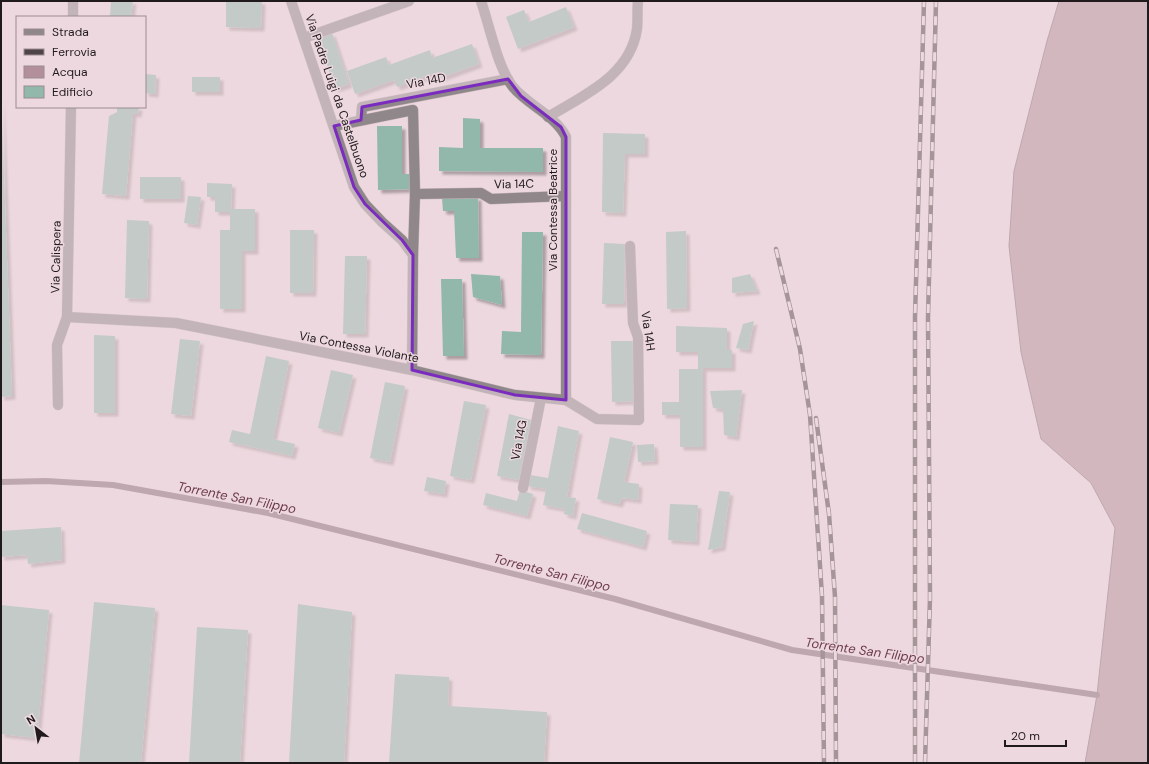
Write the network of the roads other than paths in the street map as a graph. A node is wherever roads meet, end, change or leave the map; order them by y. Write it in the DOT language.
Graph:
graph roads {
  1 [pos="73,1"];
  2 [pos="291,1"];
  3 [pos="409,1"];
  4 [pos="481,1"];
  5 [pos="638,1"];
  6 [pos="73,16"];
  7 [pos="304,38"];
  8 [pos="508,79"];
  9 [pos="71,108"];
  10 [pos="548,117"];
  11 [pos="361,120"];
  12 [pos="334,126"];
  13 [pos="415,194"];
  14 [pos="566,196"];
  15 [pos="630,246"];
  16 [pos="414,255"];
  17 [pos="68,317"];
  18 [pos="412,370"];
  19 [pos="541,398"];
  20 [pos="566,400"];
  21 [pos="58,405"];
  22 [pos="639,420"];
  23 [pos="523,488"];
  1 -- 6 [label="street"];
  2 -- 7 [label="street, Via Padre Luigi da Castelbuono"];
  3 -- 7 [label="street"];
  4 -- 8 [label="street, Via Contessa Beatrice"];
  5 -- 10 [label="street"];
  7 -- 12 [label="street, Via Padre Luigi da Castelbuono"];
  8 -- 10 [label="street, Via Contessa Beatrice"];
  8 -- 11 [label="street, Via 14D"];
  9 -- 17 [label="street, Via Calispera"];
  10 -- 14 [label="street, Via Contessa Beatrice"];
  11 -- 12 [label="street"];
  11 -- 13 [label="street"];
  12 -- 16 [label="street, Via Padre Luigi da Castelbuono"];
  13 -- 14 [label="street, Via 14C"];
  13 -- 16 [label="street"];
  14 -- 20 [label="street, Via Contessa Beatrice"];
  15 -- 22 [label="street, Via 14H"];
  16 -- 18 [label="street"];
  17 -- 18 [label="street, Via Contessa Violante"];
  17 -- 21 [label="street, Via Calispera"];
  18 -- 19 [label="street, Via Contessa Violante"];
  19 -- 20 [label="street, Via Contessa Violante"];
  19 -- 23 [label="street, Via 14G"];
  20 -- 22 [label="street, Via Contessa Violante"];
}
